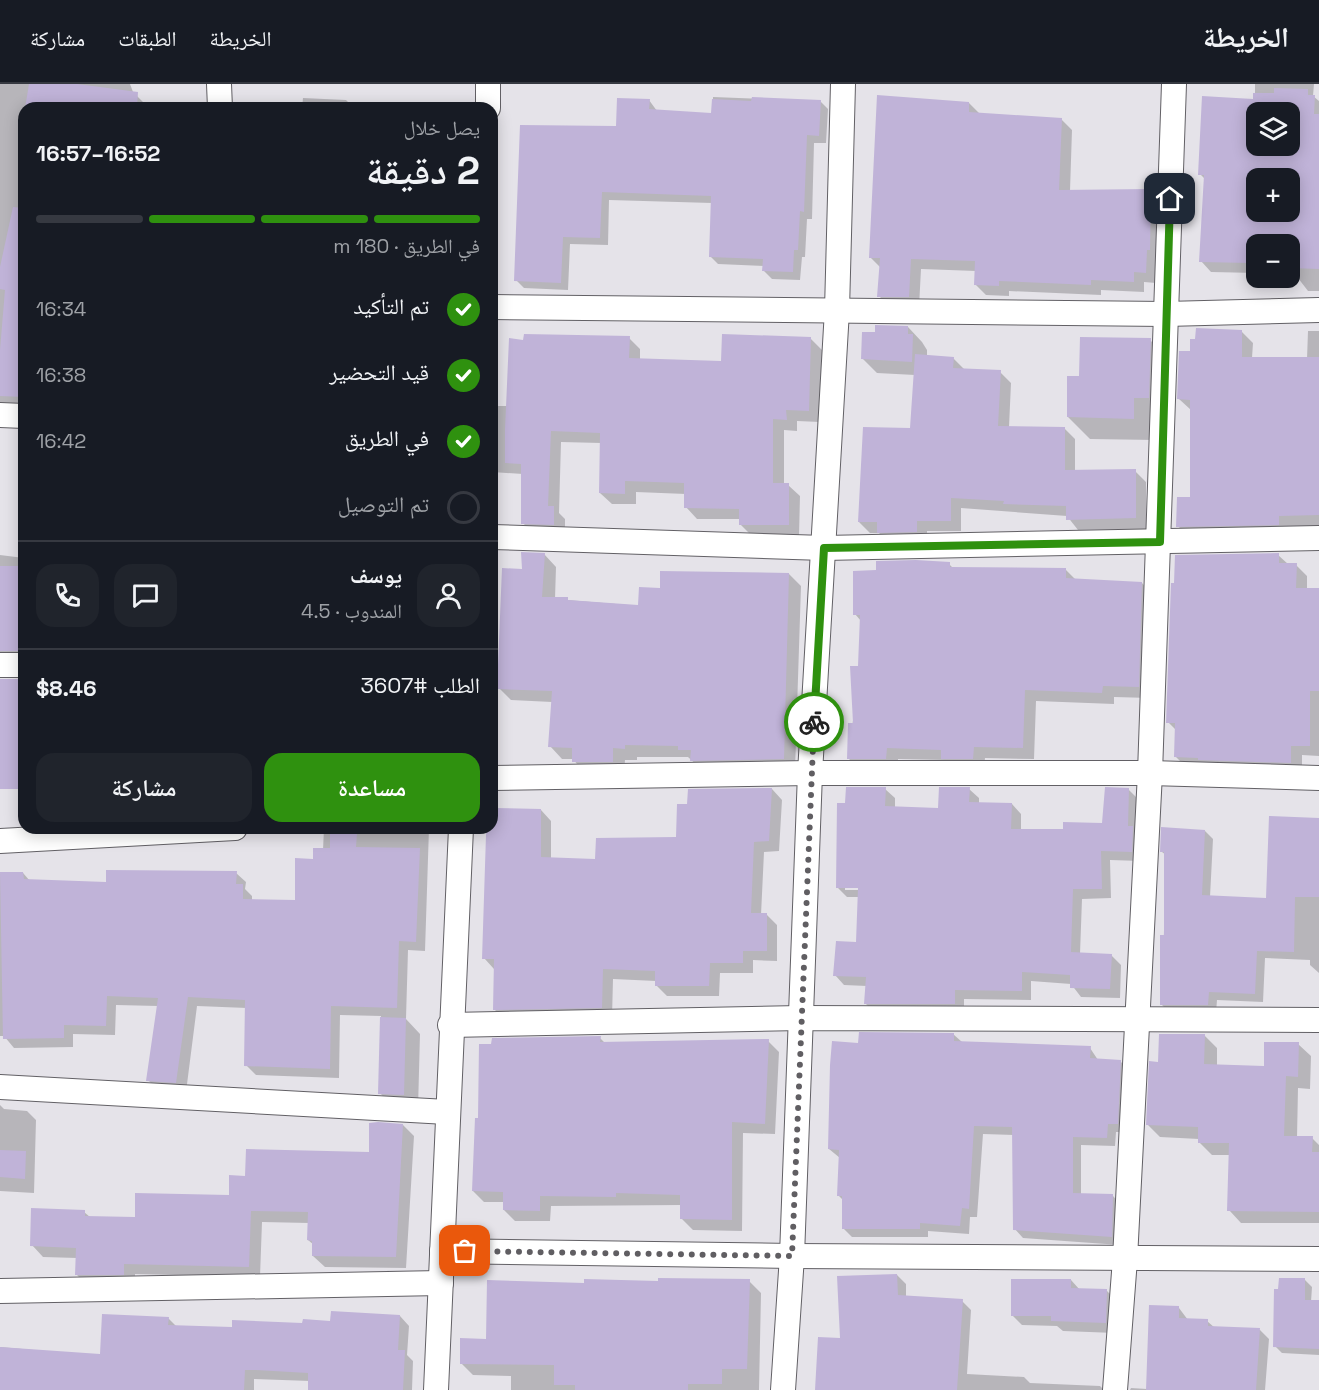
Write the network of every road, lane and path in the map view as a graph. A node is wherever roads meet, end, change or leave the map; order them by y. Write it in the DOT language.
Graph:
graph roads {
  1 [pos="219,84"];
  2 [pos="488,84"];
  3 [pos="843,84"];
  4 [pos="1174,84"];
  5 [pos="220,102"];
  6 [pos="488,102"];
  7 [pos="498,307"];
  8 [pos="837,310"];
  9 [pos="1319,310"];
  10 [pos="1166,314"];
  11 [pos="0,415"];
  12 [pos="18,416"];
  13 [pos="498,537"];
  14 [pos="1319,538"];
  15 [pos="1160,542"];
  16 [pos="824,548"];
  17 [pos="0,665"];
  18 [pos="18,665"];
  19 [pos="810,773"];
  20 [pos="1150,773"];
  21 [pos="498,778"];
  22 [pos="1319,778"];
  23 [pos="54,834"];
  24 [pos="461,834"];
  25 [pos="0,841"];
  26 [pos="800,1018"];
  27 [pos="1137,1019"];
  28 [pos="1319,1020"];
  29 [pos="450,1025"];
  30 [pos="0,1087"];
  31 [pos="447,1112"];
  32 [pos="442,1251"];
  33 [pos="792,1256"];
  34 [pos="1125,1259"];
  35 [pos="1319,1259"];
  36 [pos="441,1283"];
  37 [pos="0,1291"];
  38 [pos="436,1390"];
  39 [pos="783,1390"];
  40 [pos="1115,1390"];
  1 -- 5 [label="street"];
  2 -- 6 [label="street"];
  3 -- 8 [label="street"];
  4 -- 10 [label="street"];
  7 -- 8 [label="street"];
  8 -- 10 [label="street"];
  8 -- 16 [label="street"];
  9 -- 10 [label="street"];
  10 -- 15 [label="street"];
  11 -- 12 [label="street"];
  13 -- 16 [label="street"];
  14 -- 15 [label="street"];
  15 -- 16 [label="street"];
  15 -- 20 [label="street"];
  16 -- 19 [label="street"];
  17 -- 18 [label="street"];
  19 -- 20 [label="street"];
  19 -- 21 [label="street"];
  19 -- 26 [label="street"];
  20 -- 22 [label="street"];
  20 -- 27 [label="street"];
  23 -- 25 [label="street"];
  24 -- 29 [label="street"];
  26 -- 27 [label="street"];
  26 -- 29 [label="street"];
  26 -- 33 [label="street"];
  27 -- 28 [label="street"];
  27 -- 34 [label="street"];
  29 -- 31 [label="street"];
  30 -- 31 [label="street"];
  31 -- 32 [label="street"];
  32 -- 33 [label="street"];
  32 -- 36 [label="street"];
  33 -- 34 [label="street"];
  33 -- 39 [label="street"];
  34 -- 35 [label="street"];
  34 -- 40 [label="street"];
  36 -- 37 [label="street"];
  36 -- 38 [label="street"];
}
